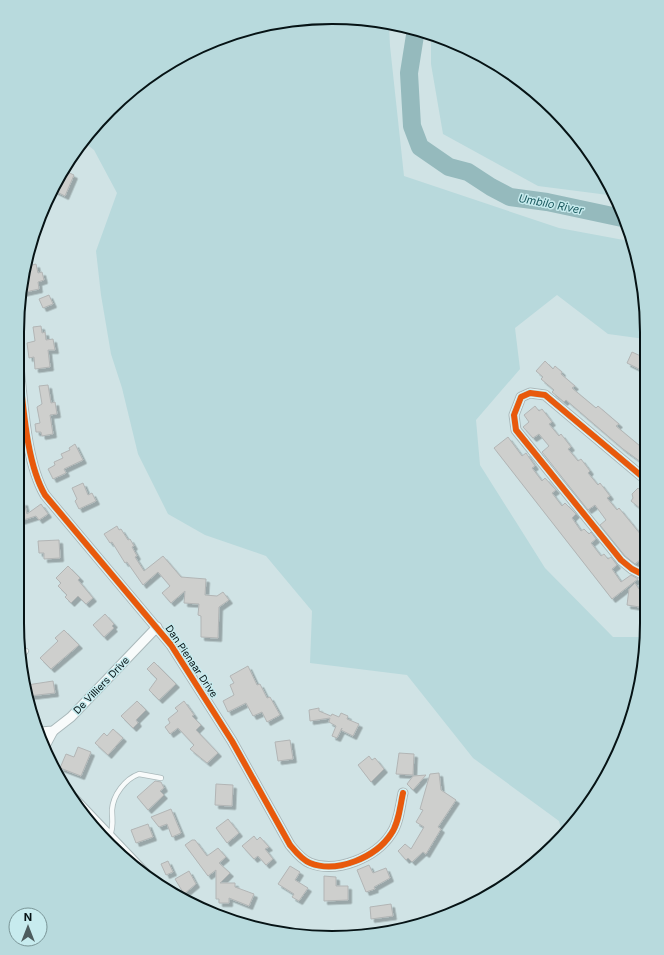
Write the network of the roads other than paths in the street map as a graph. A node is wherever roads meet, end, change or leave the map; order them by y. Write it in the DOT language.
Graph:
graph roads {
  1 [pos="24,407"];
  2 [pos="640,475"];
  3 [pos="640,573"];
  4 [pos="157,627"];
  5 [pos="53,731"];
  6 [pos="44,732"];
  7 [pos="47,742"];
  8 [pos="161,778"];
  9 [pos="403,793"];
  10 [pos="96,821"];
  11 [pos="110,835"];
  12 [pos="125,851"];
  1 -- 4 [label="street, Dan Pienaar Drive"];
  2 -- 3 [label="street"];
  4 -- 5 [label="street, De Villiers Drive"];
  4 -- 9 [label="street, Dan Pienaar Drive"];
  5 -- 6 [label="street"];
  5 -- 7 [label="street"];
  8 -- 11 [label="lane"];
  10 -- 11 [label="street"];
  11 -- 12 [label="street"];
}
